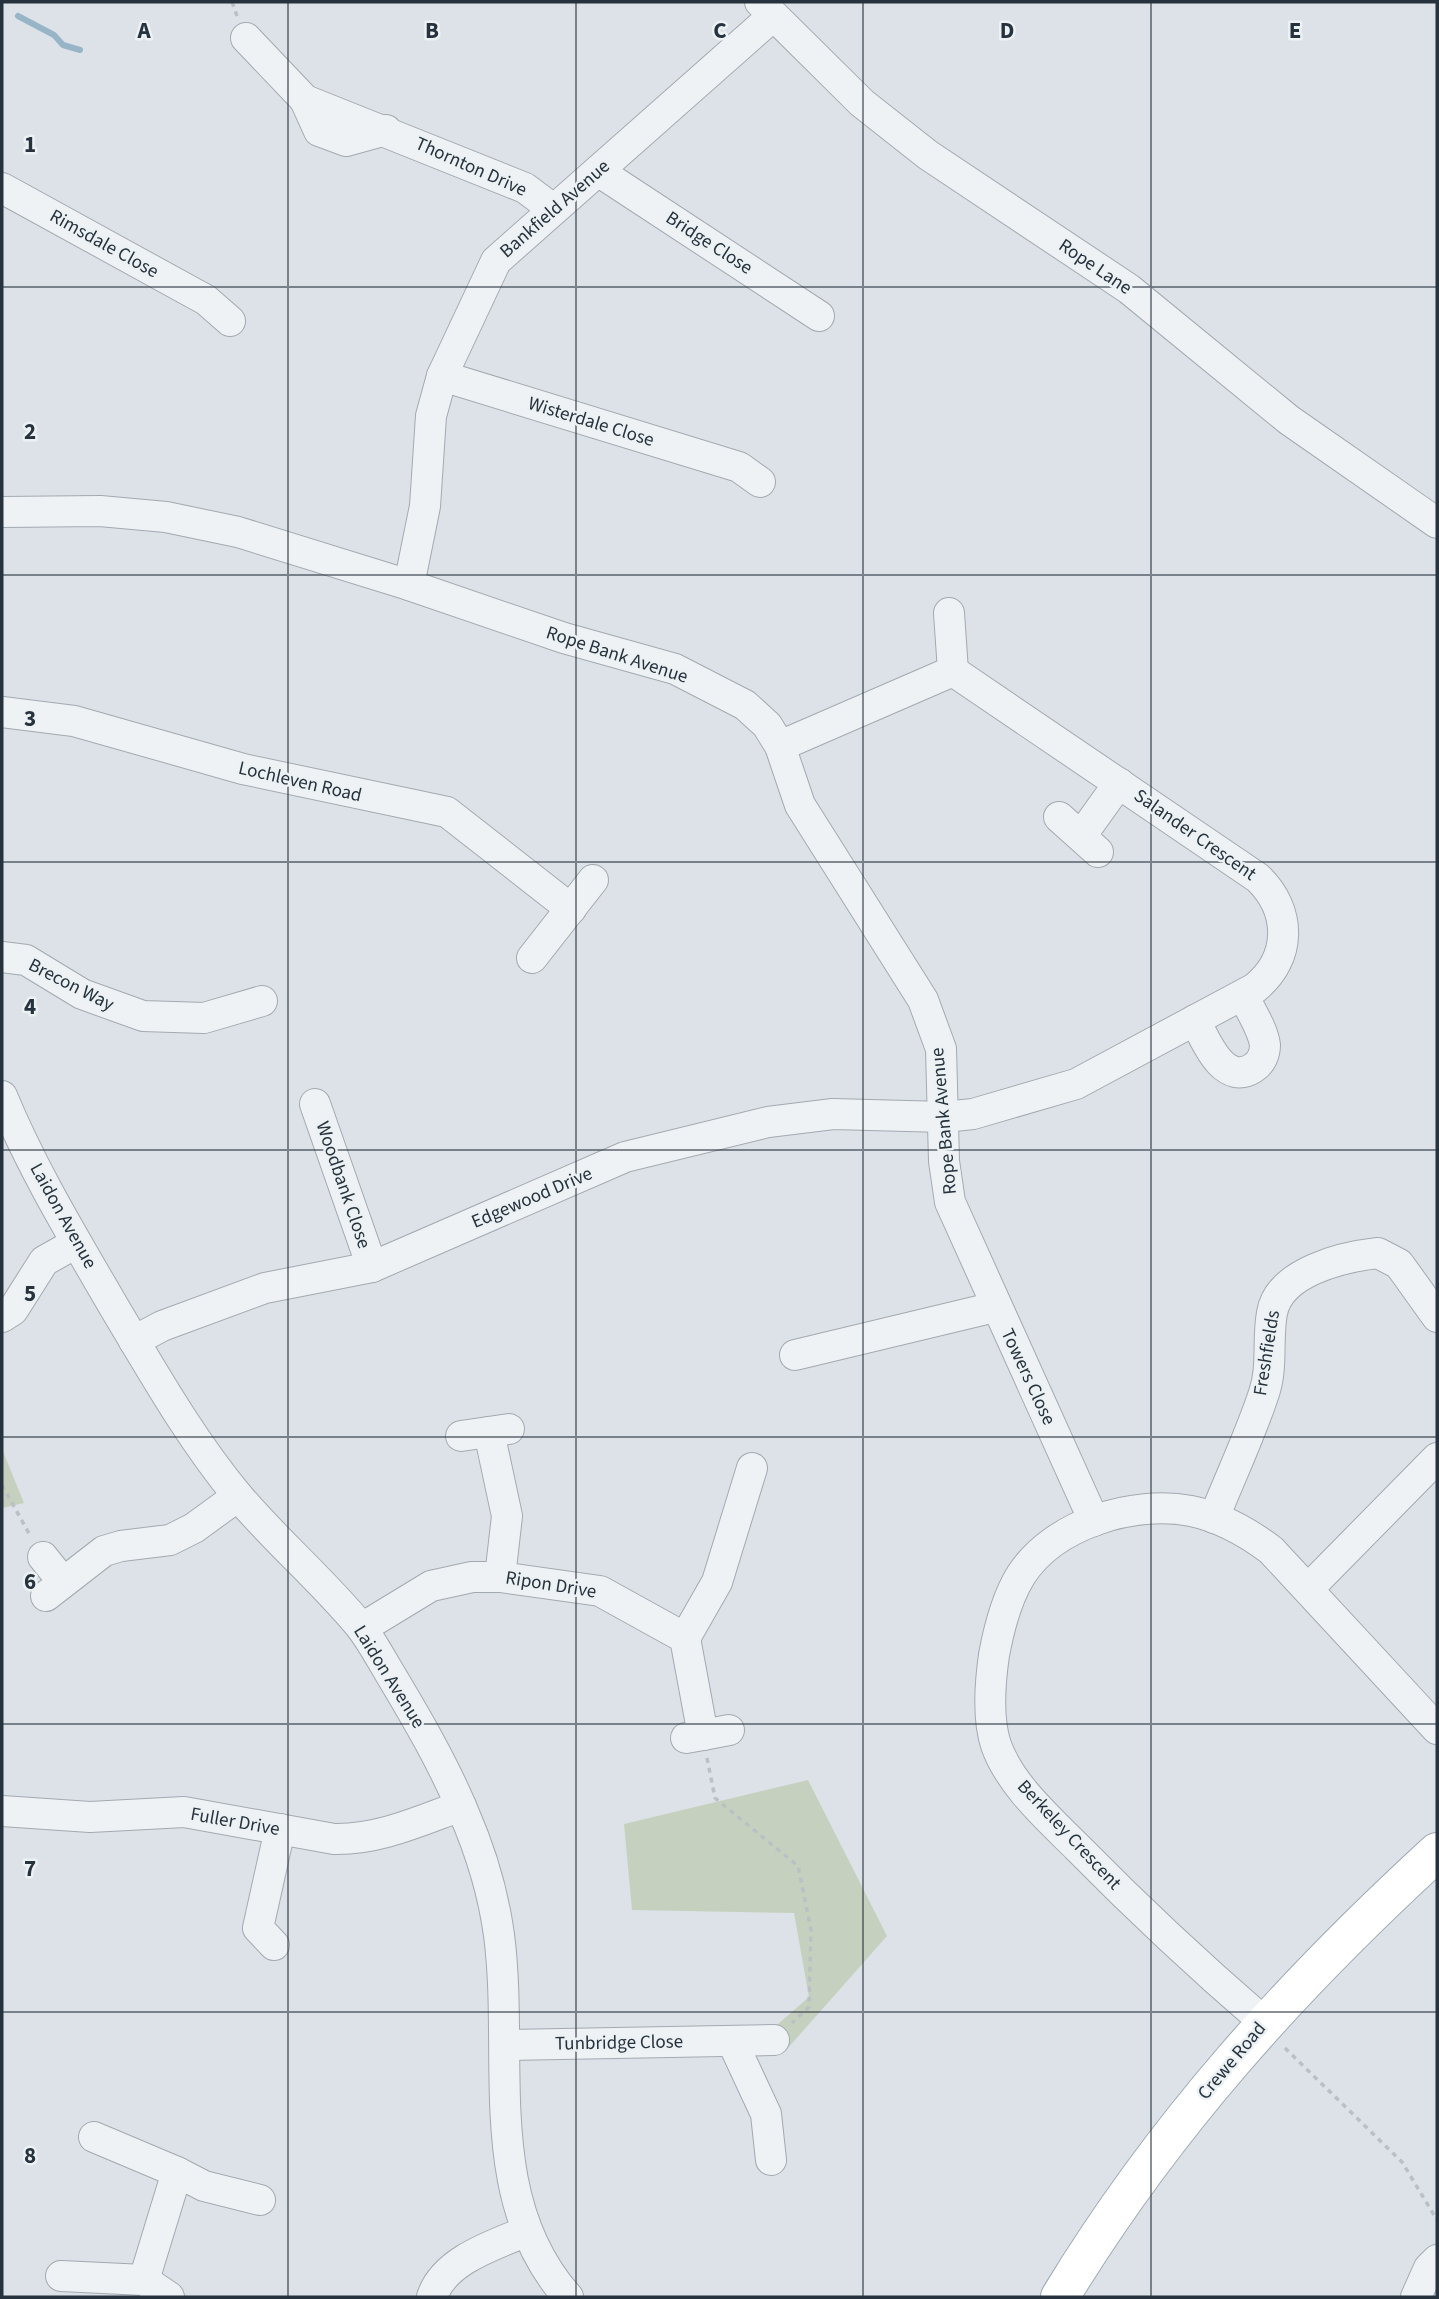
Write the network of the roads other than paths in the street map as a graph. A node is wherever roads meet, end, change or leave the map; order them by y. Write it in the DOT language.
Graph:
graph roads {
  1 [pos="767,9"];
  2 [pos="246,38"];
  3 [pos="598,171"];
  4 [pos="2,188"];
  5 [pos="553,209"];
  6 [pos="819,316"];
  7 [pos="230,321"];
  8 [pos="442,376"];
  9 [pos="750,465"];
  10 [pos="2,512"];
  11 [pos="1437,523"];
  12 [pos="409,585"];
  13 [pos="949,613"];
  14 [pos="953,671"];
  15 [pos="2,712"];
  16 [pos="780,746"];
  17 [pos="1119,783"];
  18 [pos="1080,835"];
  19 [pos="593,880"];
  20 [pos="571,909"];
  21 [pos="2,957"];
  22 [pos="532,958"];
  23 [pos="1242,995"];
  24 [pos="262,1002"];
  25 [pos="1195,1020"];
  26 [pos="2,1096"];
  27 [pos="315,1104"];
  28 [pos="944,1117"];
  29 [pos="9,1136"];
  30 [pos="76,1243"];
  31 [pos="372,1267"];
  32 [pos="995,1307"];
  33 [pos="13,1317"];
  34 [pos="1437,1317"];
  35 [pos="134,1341"];
  36 [pos="794,1355"];
  37 [pos="486,1432"];
  38 [pos="1437,1458"];
  39 [pos="752,1468"];
  40 [pos="239,1496"];
  41 [pos="1214,1518"];
  42 [pos="1094,1521"];
  43 [pos="43,1557"];
  44 [pos="500,1577"];
  45 [pos="1307,1589"];
  46 [pos="362,1628"];
  47 [pos="685,1638"];
  48 [pos="1437,1728"];
  49 [pos="706,1734"];
  50 [pos="461,1806"];
  51 [pos="2,1811"];
  52 [pos="281,1829"];
  53 [pos="1437,1852"];
  54 [pos="255,1936"];
  55 [pos="1264,2021"];
  56 [pos="732,2040"];
  57 [pos="774,2040"];
  58 [pos="506,2045"];
  59 [pos="94,2137"];
  60 [pos="771,2160"];
  61 [pos="177,2172"];
  62 [pos="260,2200"];
  63 [pos="527,2231"];
  64 [pos="1437,2260"];
  65 [pos="61,2276"];
  66 [pos="144,2280"];
  67 [pos="169,2297"];
  68 [pos="432,2297"];
  69 [pos="568,2297"];
  70 [pos="1060,2297"];
  71 [pos="1416,2297"];
  1 -- 3 [label="street, Bankfield Avenue"];
  1 -- 11 [label="street, Rope Lane"];
  2 -- 5 [label="street, Thornton Drive"];
  3 -- 5 [label="street, Bankfield Avenue"];
  3 -- 6 [label="street, Bridge Close"];
  4 -- 7 [label="street, Rimsdale Close"];
  5 -- 8 [label="street, Bankfield Avenue"];
  8 -- 9 [label="street, Wisterdale Close"];
  8 -- 12 [label="street, Bankfield Avenue"];
  10 -- 12 [label="street, Rope Bank Avenue"];
  12 -- 16 [label="street, Rope Bank Avenue"];
  13 -- 14 [label="street"];
  14 -- 16 [label="street"];
  14 -- 17 [label="street, Salander Crescent"];
  15 -- 20 [label="street, Lochleven Road"];
  16 -- 28 [label="street, Rope Bank Avenue"];
  17 -- 18 [label="street, Salander Crescent"];
  17 -- 23 [label="street, Salander Crescent"];
  19 -- 20 [label="street"];
  20 -- 22 [label="street"];
  21 -- 24 [label="street, Brecon Way"];
  23 -- 25 [label="street, Salander Crescent"];
  23 -- 25 [label="street"];
  25 -- 28 [label="street, Salander Crescent"];
  26 -- 29 [label="street, Laidon Avenue"];
  27 -- 31 [label="street, Woodbank Close"];
  28 -- 31 [label="street, Edgewood Drive"];
  28 -- 32 [label="street, Rope Bank Avenue"];
  29 -- 30 [label="street, Laidon Avenue"];
  30 -- 33 [label="street"];
  30 -- 35 [label="street, Laidon Avenue"];
  31 -- 35 [label="street, Edgewood Drive"];
  32 -- 36 [label="street, Towers Close"];
  32 -- 42 [label="street, Towers Close"];
  34 -- 41 [label="street, Freshfields"];
  35 -- 40 [label="street, Laidon Avenue"];
  37 -- 44 [label="street"];
  38 -- 45 [label="street"];
  39 -- 47 [label="street"];
  40 -- 43 [label="street"];
  40 -- 46 [label="street, Laidon Avenue"];
  41 -- 42 [label="street, Berkeley Crescent"];
  41 -- 45 [label="street, Berkeley Crescent"];
  42 -- 55 [label="street, Berkeley Crescent"];
  44 -- 46 [label="street, Ripon Drive"];
  44 -- 47 [label="street, Ripon Drive"];
  45 -- 48 [label="street, Berkeley Crescent"];
  46 -- 50 [label="street, Laidon Avenue"];
  47 -- 49 [label="street"];
  50 -- 52 [label="street, Fuller Drive"];
  50 -- 58 [label="street, Laidon Avenue"];
  51 -- 52 [label="street, Fuller Drive"];
  52 -- 54 [label="street"];
  53 -- 55 [label="main road, Crewe Road"];
  55 -- 70 [label="main road, Crewe Road"];
  56 -- 57 [label="street, Tunbridge Close"];
  56 -- 58 [label="street, Tunbridge Close"];
  56 -- 60 [label="street"];
  58 -- 63 [label="street, Laidon Avenue"];
  59 -- 61 [label="street"];
  61 -- 62 [label="street"];
  61 -- 66 [label="street"];
  63 -- 68 [label="street"];
  63 -- 69 [label="street, Laidon Avenue"];
  64 -- 71 [label="street"];
  65 -- 66 [label="street"];
  66 -- 67 [label="street"];
}
